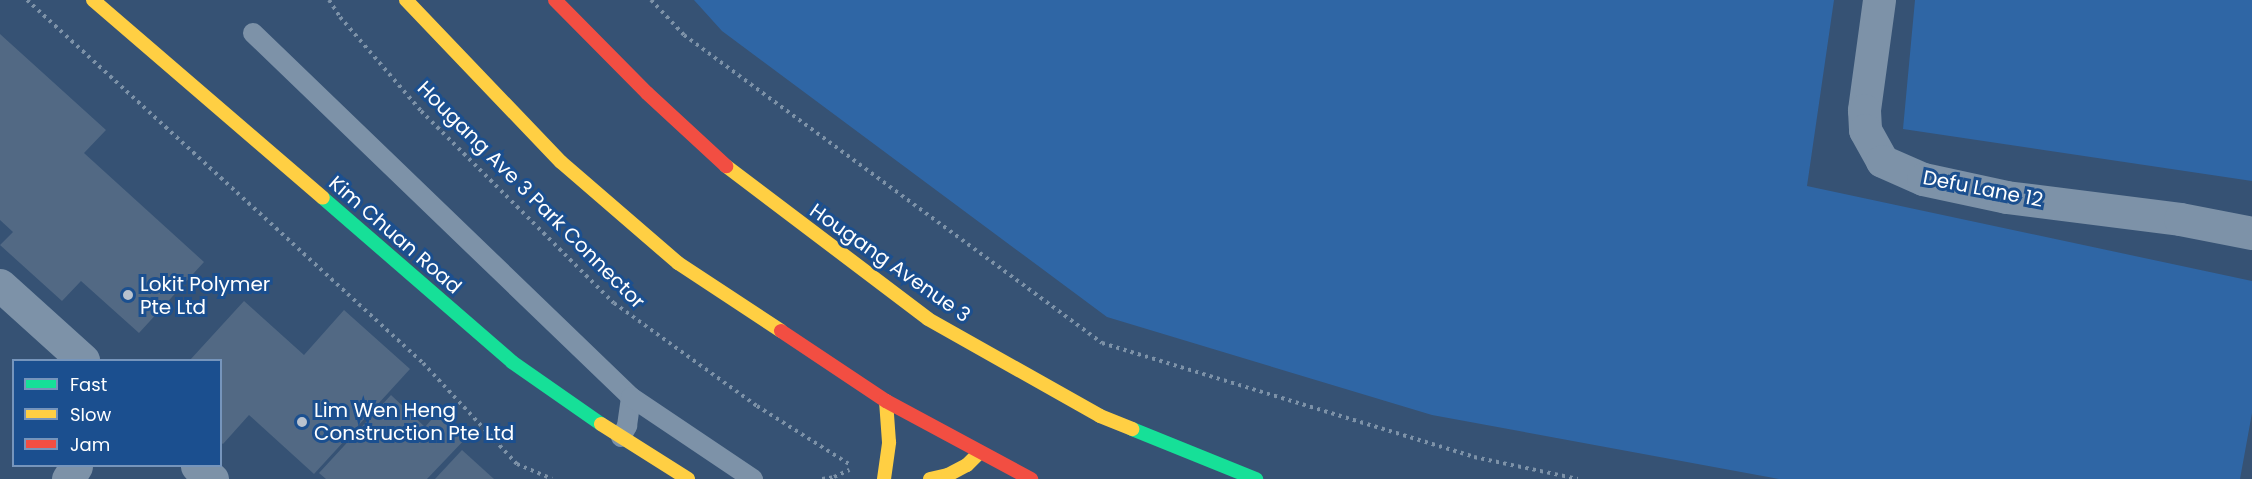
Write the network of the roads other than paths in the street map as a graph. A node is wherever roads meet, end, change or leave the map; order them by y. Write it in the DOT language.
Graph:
graph roads {
  1 [pos="93,0"];
  2 [pos="406,0"];
  3 [pos="555,0"];
  4 [pos="1879,0"];
  5 [pos="253,33"];
  6 [pos="2252,233"];
  7 [pos="0,285"];
  8 [pos="82,359"];
  9 [pos="631,397"];
  10 [pos="886,400"];
  11 [pos="621,437"];
  12 [pos="979,453"];
  13 [pos="199,467"];
  14 [pos="212,479"];
  15 [pos="688,479"];
  16 [pos="753,479"];
  17 [pos="884,479"];
  18 [pos="930,479"];
  19 [pos="1031,479"];
  20 [pos="1256,479"];
  1 -- 11 [label="main road, Kim Chuan Road"];
  2 -- 10 [label="main road"];
  3 -- 20 [label="main road, Hougang Avenue 3"];
  4 -- 6 [label="street, Defu Lane 12"];
  5 -- 9 [label="lane"];
  7 -- 8 [label="street"];
  9 -- 11 [label="lane"];
  9 -- 16 [label="lane"];
  10 -- 12 [label="main road"];
  10 -- 17 [label="main road"];
  11 -- 15 [label="main road, Kim Chuan Road"];
  12 -- 18 [label="main road"];
  12 -- 19 [label="main road"];
  13 -- 14 [label="street"];
}
